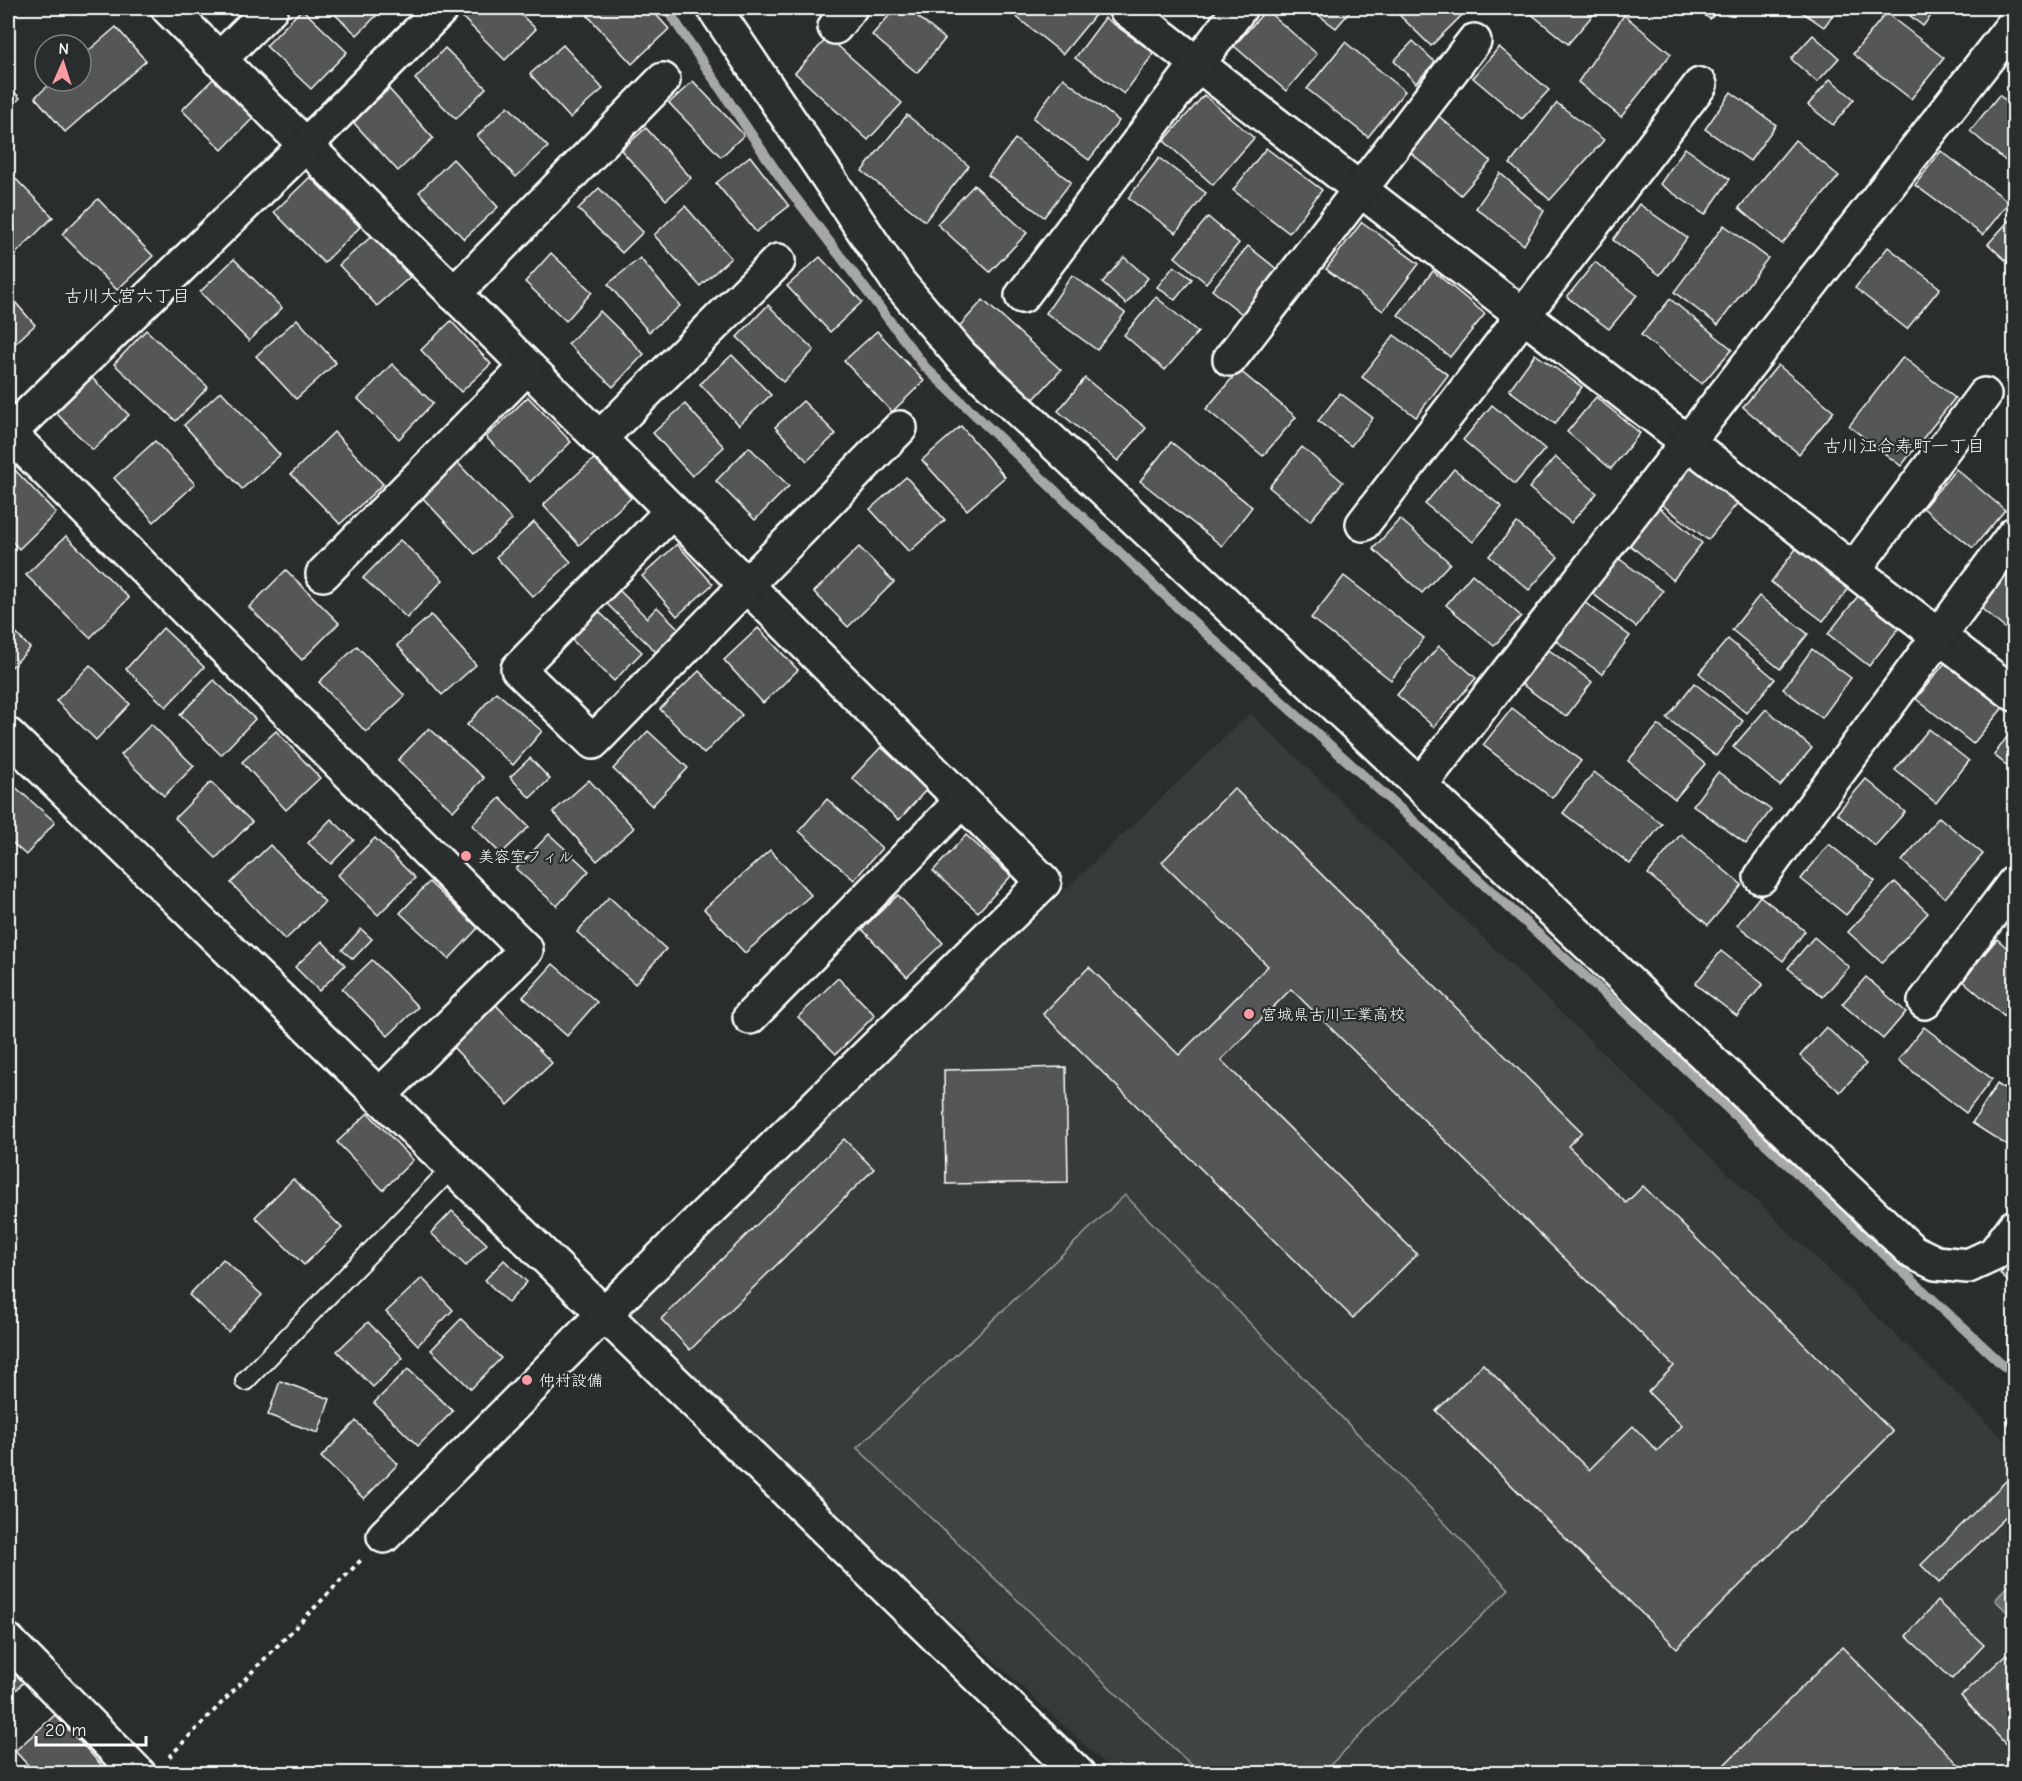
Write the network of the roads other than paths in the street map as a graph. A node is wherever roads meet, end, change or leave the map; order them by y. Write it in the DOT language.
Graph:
graph roads {
  1 [pos="168,8"];
  2 [pos="271,8"];
  3 [pos="442,8"];
  4 [pos="714,8"];
  5 [pos="1125,8"];
  6 [pos="1240,8"];
  7 [pos="2014,24"];
  8 [pos="1474,40"];
  9 [pos="219,60"];
  10 [pos="1197,63"];
  11 [pos="663,80"];
  12 [pos="1700,85"];
  13 [pos="305,146"];
  14 [pos="1360,189"];
  15 [pos="778,261"];
  16 [pos="453,294"];
  17 [pos="1022,296"];
  18 [pos="1524,315"];
  19 [pos="1230,359"];
  20 [pos="527,367"];
  21 [pos="1984,395"];
  22 [pos="900,428"];
  23 [pos="8,433"];
  24 [pos="599,439"];
  25 [pos="1687,441"];
  26 [pos="672,511"];
  27 [pos="1363,524"];
  28 [pos="2014,534"];
  29 [pos="1854,569"];
  30 [pos="323,574"];
  31 [pos="746,585"];
  32 [pos="1939,635"];
  33 [pos="2014,694"];
  34 [pos="10,741"];
  35 [pos="1420,785"];
  36 [pos="962,801"];
  37 [pos="1761,877"];
  38 [pos="2014,883"];
  39 [pos="1925,1002"];
  40 [pos="750,1017"];
  41 [pos="379,1096"];
  42 [pos="453,1167"];
  43 [pos="2014,1227"];
  44 [pos="604,1314"];
  45 [pos="245,1381"];
  46 [pos="384,1536"];
  47 [pos="8,1641"];
  48 [pos="150,1769"];
  49 [pos="1078,1773"];
  1 -- 9 [label="street"];
  2 -- 9 [label="street"];
  3 -- 13 [label="street"];
  4 -- 35 [label="street"];
  5 -- 10 [label="street"];
  6 -- 10 [label="street"];
  7 -- 25 [label="street"];
  8 -- 14 [label="street"];
  9 -- 13 [label="street"];
  10 -- 14 [label="street"];
  10 -- 17 [label="street"];
  11 -- 16 [label="street"];
  12 -- 18 [label="street"];
  13 -- 16 [label="street"];
  13 -- 23 [label="street"];
  14 -- 18 [label="street"];
  14 -- 19 [label="street"];
  15 -- 24 [label="street"];
  16 -- 20 [label="street"];
  18 -- 25 [label="street"];
  18 -- 27 [label="street"];
  20 -- 24 [label="street"];
  20 -- 30 [label="street"];
  21 -- 29 [label="street"];
  22 -- 31 [label="street"];
  23 -- 41 [label="street"];
  24 -- 26 [label="street"];
  25 -- 29 [label="street"];
  25 -- 35 [label="street"];
  26 -- 31 [label="street"];
  26 -- 31 [label="street"];
  28 -- 32 [label="street"];
  29 -- 32 [label="street"];
  31 -- 36 [label="street"];
  32 -- 33 [label="street"];
  32 -- 37 [label="street"];
  34 -- 41 [label="street"];
  35 -- 43 [label="street"];
  36 -- 40 [label="street"];
  36 -- 44 [label="street"];
  38 -- 39 [label="street"];
  41 -- 42 [label="street"];
  42 -- 44 [label="street"];
  42 -- 45 [label="lane"];
  44 -- 46 [label="street"];
  44 -- 49 [label="street"];
  47 -- 48 [label="street"];
}
